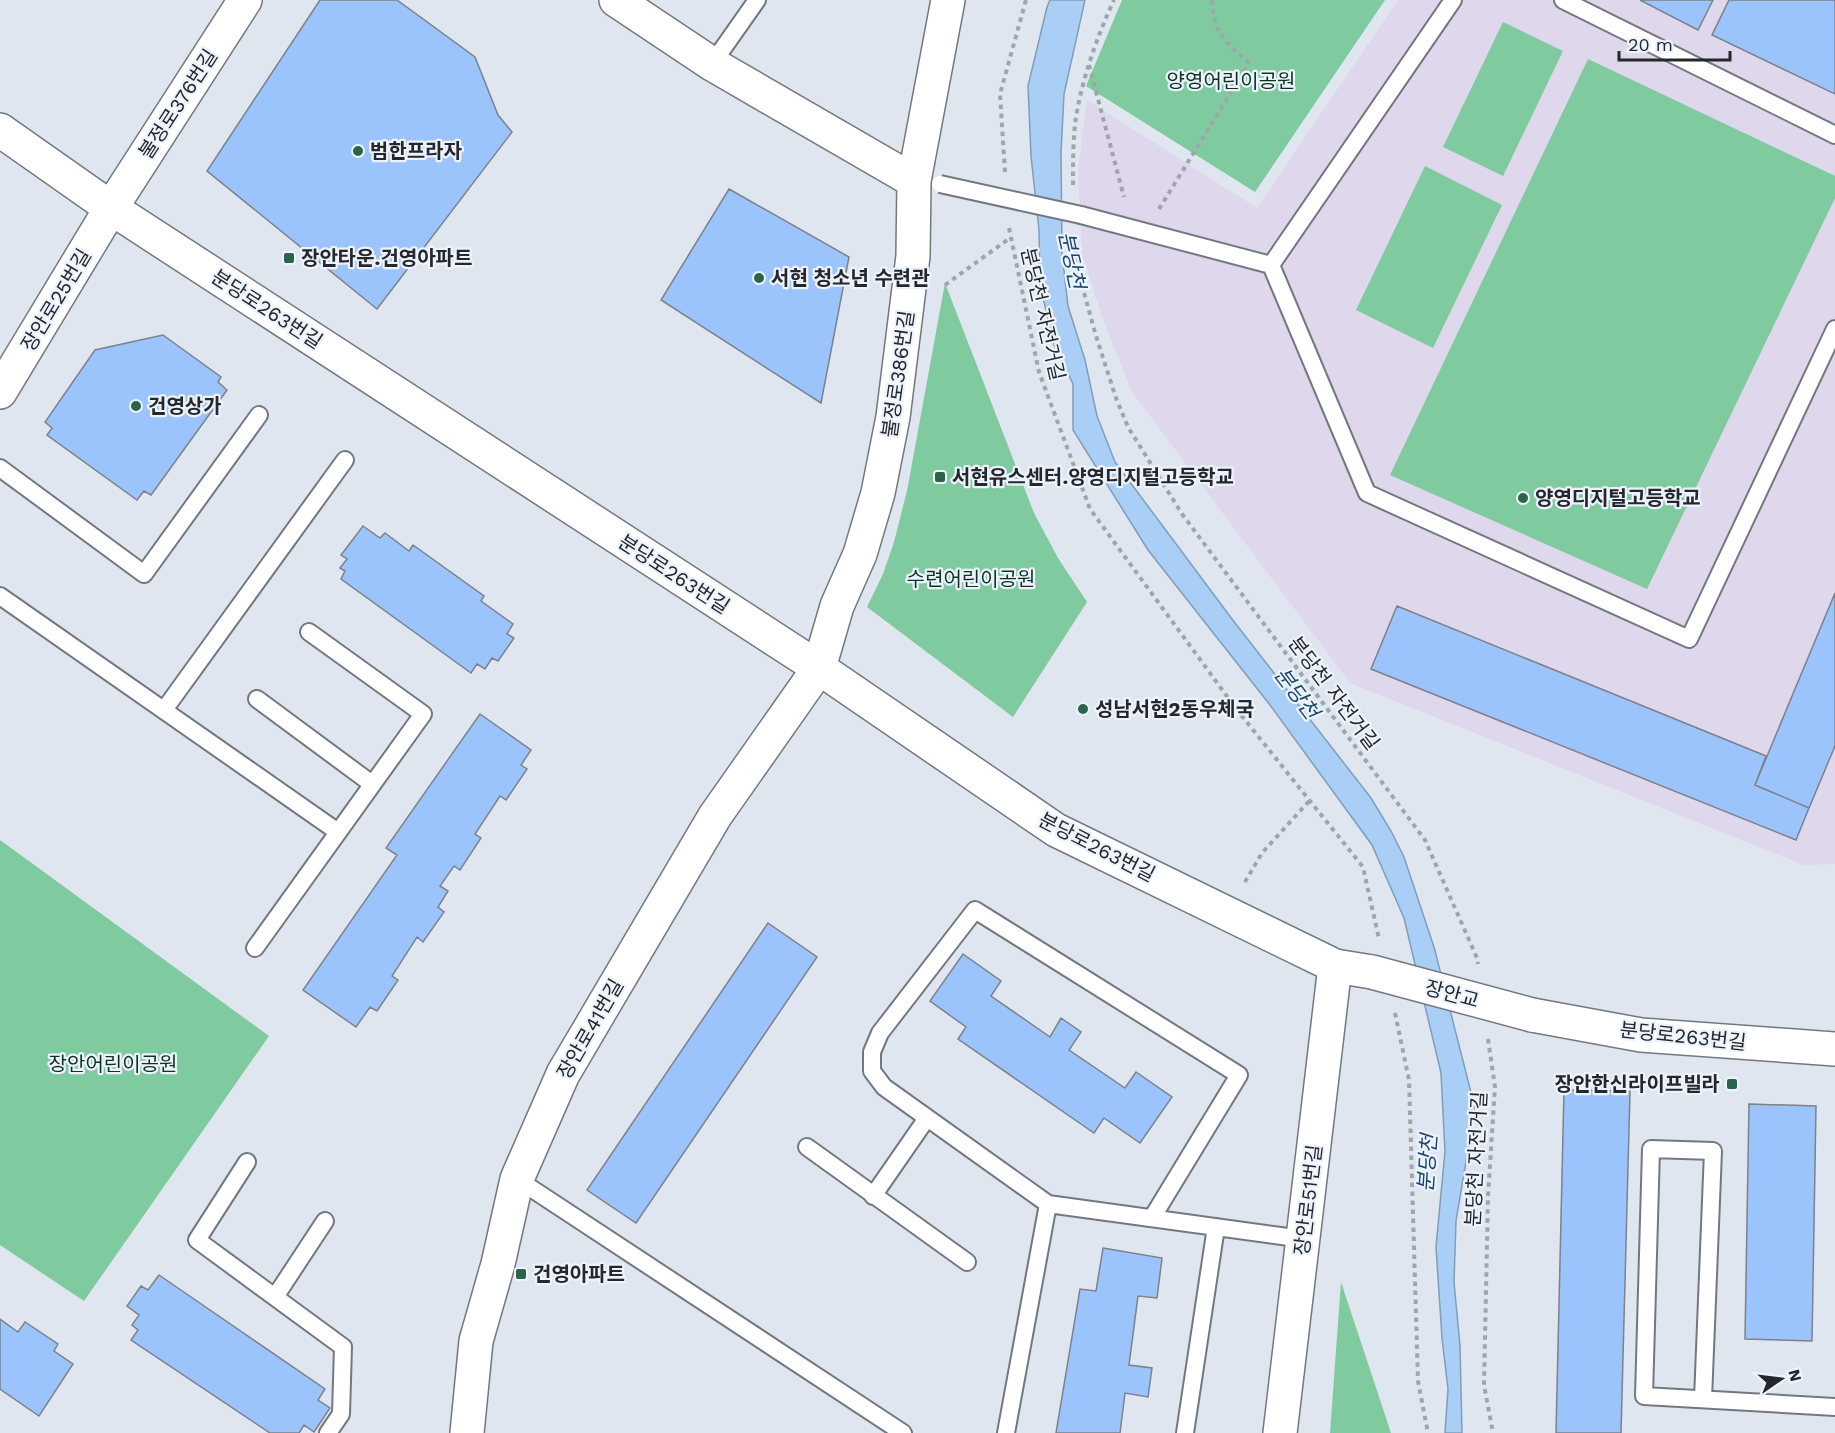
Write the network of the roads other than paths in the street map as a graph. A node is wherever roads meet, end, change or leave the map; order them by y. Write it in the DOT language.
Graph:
graph roads {
  1 [pos="245,0"];
  2 [pos="616,0"];
  3 [pos="757,0"];
  4 [pos="948,0"];
  5 [pos="1453,0"];
  6 [pos="1563,0"];
  7 [pos="711,64"];
  8 [pos="0,130"];
  9 [pos="1835,135"];
  10 [pos="927,182"];
  11 [pos="111,208"];
  12 [pos="1271,265"];
  13 [pos="1835,328"];
  14 [pos="0,392"];
  15 [pos="259,415"];
  16 [pos="345,460"];
  17 [pos="0,468"];
  18 [pos="0,596"];
  19 [pos="309,632"];
  20 [pos="819,668"];
  21 [pos="257,699"];
  22 [pos="164,710"];
  23 [pos="372,784"];
  24 [pos="338,832"];
  25 [pos="255,948"];
  26 [pos="1376,959"];
  27 [pos="1335,966"];
  28 [pos="1532,1015"];
  29 [pos="1835,1049"];
  30 [pos="927,1118"];
  31 [pos="807,1147"];
  32 [pos="247,1162"];
  33 [pos="517,1179"];
  34 [pos="873,1196"];
  35 [pos="1048,1204"];
  36 [pos="1152,1218"];
  37 [pos="325,1221"];
  38 [pos="1216,1227"];
  39 [pos="1303,1239"];
  40 [pos="967,1262"];
  41 [pos="275,1297"];
  42 [pos="1703,1400"];
  43 [pos="1835,1407"];
  44 [pos="328,1433"];
  45 [pos="467,1433"];
  46 [pos="903,1433"];
  47 [pos="1006,1433"];
  48 [pos="1185,1433"];
  49 [pos="1280,1433"];
  1 -- 11 [label="street, 불정로376번길"];
  2 -- 7 [label="street"];
  3 -- 7 [label="lane"];
  4 -- 10 [label="street, 불정로386번길"];
  5 -- 12 [label="lane"];
  6 -- 9 [label="lane"];
  7 -- 10 [label="street"];
  8 -- 11 [label="street, 분당로263번길"];
  10 -- 12 [label="lane, bridge"];
  10 -- 20 [label="street, 불정로386번길"];
  11 -- 14 [label="street, 장안로25번길"];
  11 -- 20 [label="street, 분당로263번길"];
  12 -- 13 [label="lane"];
  15 -- 17 [label="lane"];
  16 -- 22 [label="lane"];
  18 -- 22 [label="lane"];
  19 -- 23 [label="lane"];
  20 -- 27 [label="street, 분당로263번길"];
  20 -- 33 [label="street, 장안로41번길"];
  21 -- 23 [label="lane"];
  22 -- 24 [label="lane"];
  23 -- 24 [label="lane"];
  24 -- 25 [label="lane"];
  26 -- 27 [label="street, 분당로263번길"];
  26 -- 28 [label="street, 장안교, bridge"];
  27 -- 39 [label="street, 장안로51번길"];
  28 -- 29 [label="street, 분당로263번길"];
  30 -- 34 [label="lane"];
  30 -- 35 [label="lane"];
  30 -- 36 [label="lane"];
  31 -- 34 [label="lane"];
  32 -- 41 [label="lane"];
  33 -- 45 [label="street, 장안로41번길"];
  33 -- 46 [label="lane"];
  34 -- 40 [label="lane"];
  35 -- 36 [label="lane"];
  35 -- 47 [label="lane"];
  36 -- 38 [label="lane"];
  37 -- 41 [label="lane"];
  38 -- 39 [label="lane"];
  38 -- 48 [label="lane"];
  39 -- 49 [label="street, 장안로51번길"];
  41 -- 44 [label="lane"];
  42 -- 42 [label="lane"];
  42 -- 43 [label="lane"];
}
